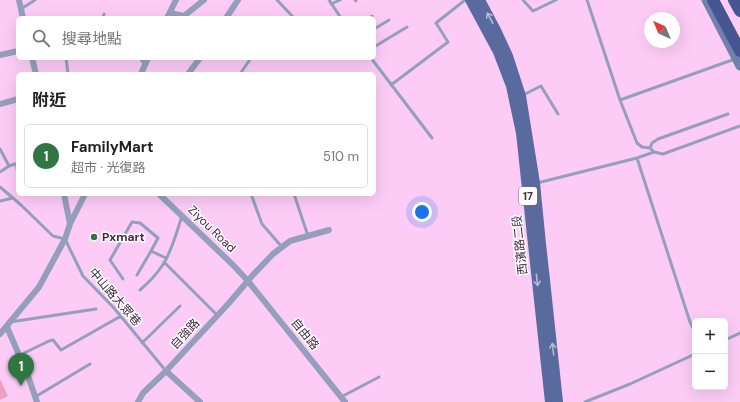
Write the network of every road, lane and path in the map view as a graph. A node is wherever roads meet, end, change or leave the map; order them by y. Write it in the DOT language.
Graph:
graph roads {
  1 [pos="19,0"];
  2 [pos="35,0"];
  3 [pos="176,0"];
  4 [pos="204,0"];
  5 [pos="238,0"];
  6 [pos="277,0"];
  7 [pos="328,0"];
  8 [pos="340,0"];
  9 [pos="465,0"];
  10 [pos="470,0"];
  11 [pos="480,0"];
  12 [pos="523,0"];
  13 [pos="556,0"];
  14 [pos="587,0"];
  15 [pos="706,0"];
  16 [pos="713,0"];
  17 [pos="720,0"];
  18 [pos="734,0"];
  19 [pos="331,4"];
  20 [pos="21,9"];
  21 [pos="740,11"];
  22 [pos="168,15"];
  23 [pos="23,16"];
  24 [pos="227,16"];
  25 [pos="292,16"];
  26 [pos="340,16"];
  27 [pos="389,20"];
  28 [pos="407,27"];
  29 [pos="376,28"];
  30 [pos="740,38"];
  31 [pos="376,46"];
  32 [pos="16,51"];
  33 [pos="0,55"];
  34 [pos="739,58"];
  35 [pos="32,60"];
  36 [pos="66,60"];
  37 [pos="141,60"];
  38 [pos="147,60"];
  39 [pos="198,60"];
  40 [pos="250,60"];
  41 [pos="372,60"];
  42 [pos="145,65"];
  43 [pos="36,72"];
  44 [pos="68,72"];
  45 [pos="142,72"];
  46 [pos="190,72"];
  47 [pos="241,72"];
  48 [pos="391,85"];
  49 [pos="521,96"];
  50 [pos="16,100"];
  51 [pos="620,100"];
  52 [pos="0,104"];
  53 [pos="558,114"];
  54 [pos="728,114"];
  55 [pos="740,126"];
  56 [pos="432,138"];
  57 [pos="650,148"];
  58 [pos="0,149"];
  59 [pos="654,152"];
  60 [pos="1,154"];
  61 [pos="637,158"];
  62 [pos="16,164"];
  63 [pos="8,166"];
  64 [pos="0,172"];
  65 [pos="531,184"];
  66 [pos="0,187"];
  67 [pos="64,196"];
  68 [pos="84,196"];
  69 [pos="161,196"];
  70 [pos="252,196"];
  71 [pos="295,196"];
  72 [pos="13,198"];
  73 [pos="0,201"];
  74 [pos="182,216"];
  75 [pos="70,224"];
  76 [pos="329,230"];
  77 [pos="308,236"];
  78 [pos="65,239"];
  79 [pos="282,247"];
  80 [pos="151,251"];
  81 [pos="166,258"];
  82 [pos="164,262"];
  83 [pos="137,275"];
  84 [pos="123,280"];
  85 [pos="248,281"];
  86 [pos="140,290"];
  87 [pos="180,306"];
  88 [pos="96,309"];
  89 [pos="217,315"];
  90 [pos="121,316"];
  91 [pos="692,326"];
  92 [pos="4,329"];
  93 [pos="740,333"];
  94 [pos="728,339"];
  95 [pos="142,343"];
  96 [pos="692,355"];
  97 [pos="19,356"];
  98 [pos="90,364"];
  99 [pos="166,371"];
  100 [pos="379,377"];
  101 [pos="36,399"];
  102 [pos="343,400"];
  103 [pos="138,402"];
  104 [pos="200,402"];
  105 [pos="550,402"];
  106 [pos="558,402"];
  107 [pos="585,402"];
  1 -- 20 [label="street"];
  2 -- 20 [label="lane"];
  3 -- 22 [label="street"];
  4 -- 22 [label="street"];
  5 -- 24 [label="street"];
  6 -- 25 [label="lane"];
  7 -- 19 [label="lane"];
  8 -- 19 [label="lane"];
  9 -- 48 [label="lane"];
  10 -- 65 [label="main road, 西濱路二段 / 17"];
  49 -- 11 [label="main road, 西濱路二段 / 17, one-way"];
  12 -- 13 [label="lane"];
  14 -- 51 [label="lane"];
  15 -- 34 [label="main road"];
  16 -- 34 [label="highway"];
  17 -- 30 [label="highway"];
  18 -- 21 [label="highway"];
  19 -- 26 [label="lane"];
  20 -- 23 [label="street"];
  27 -- 29 [label="lane"];
  28 -- 31 [label="lane"];
  32 -- 33 [label="street"];
  34 -- 51 [label="lane"];
  35 -- 43 [label="street"];
  36 -- 44 [label="lane"];
  37 -- 42 [label="lane"];
  38 -- 42 [label="street"];
  39 -- 46 [label="street"];
  40 -- 47 [label="lane"];
  41 -- 48 [label="lane"];
  42 -- 45 [label="street"];
  48 -- 56 [label="lane"];
  49 -- 53 [label="lane"];
  49 -- 65 [label="main road, 西濱路二段 / 17"];
  50 -- 52 [label="street"];
  51 -- 57 [label="lane"];
  54 -- 57 [label="lane"];
  55 -- 59 [label="lane"];
  57 -- 59 [label="lane"];
  58 -- 60 [label="lane"];
  59 -- 61 [label="lane"];
  60 -- 63 [label="lane"];
  61 -- 65 [label="lane"];
  61 -- 91 [label="lane"];
  62 -- 63 [label="lane"];
  63 -- 64 [label="lane"];
  65 -- 105 [label="main road, 西濱路二段 / 17, one-way"];
  106 -- 65 [label="main road, 西濱路二段 / 17, one-way"];
  66 -- 72 [label="lane"];
  67 -- 75 [label="street"];
  68 -- 75 [label="street"];
  69 -- 74 [label="street, Ziyou Road"];
  70 -- 79 [label="lane"];
  71 -- 77 [label="lane"];
  72 -- 73 [label="lane"];
  72 -- 78 [label="lane"];
  74 -- 81 [label="lane"];
  74 -- 85 [label="street, Ziyou Road"];
  75 -- 78 [label="street"];
  76 -- 77 [label="street, 自強路"];
  77 -- 79 [label="street, 自強路"];
  78 -- 90 [label="lane, 中山路大眾巷"];
  78 -- 92 [label="street"];
  79 -- 85 [label="street, 自強路"];
  80 -- 81 [label="lane"];
  80 -- 83 [label="lane"];
  80 -- 84 [label="lane"];
  81 -- 82 [label="lane"];
  82 -- 86 [label="lane"];
  82 -- 89 [label="lane"];
  85 -- 89 [label="street, 自強路"];
  85 -- 102 [label="street, 自由路"];
  87 -- 95 [label="lane, 中山路大眾巷"];
  88 -- 92 [label="lane, 中山路大眾巷"];
  89 -- 99 [label="street, 自強路"];
  90 -- 95 [label="lane, 中山路大眾巷"];
  90 -- 97 [label="lane"];
  92 -- 97 [label="street"];
  93 -- 94 [label="lane"];
  95 -- 99 [label="lane, 中山路大眾巷"];
  96 -- 107 [label="lane"];
  97 -- 101 [label="street"];
  98 -- 101 [label="lane"];
  99 -- 103 [label="street, 自強路"];
  99 -- 104 [label="street"];
  100 -- 102 [label="lane"];
}
